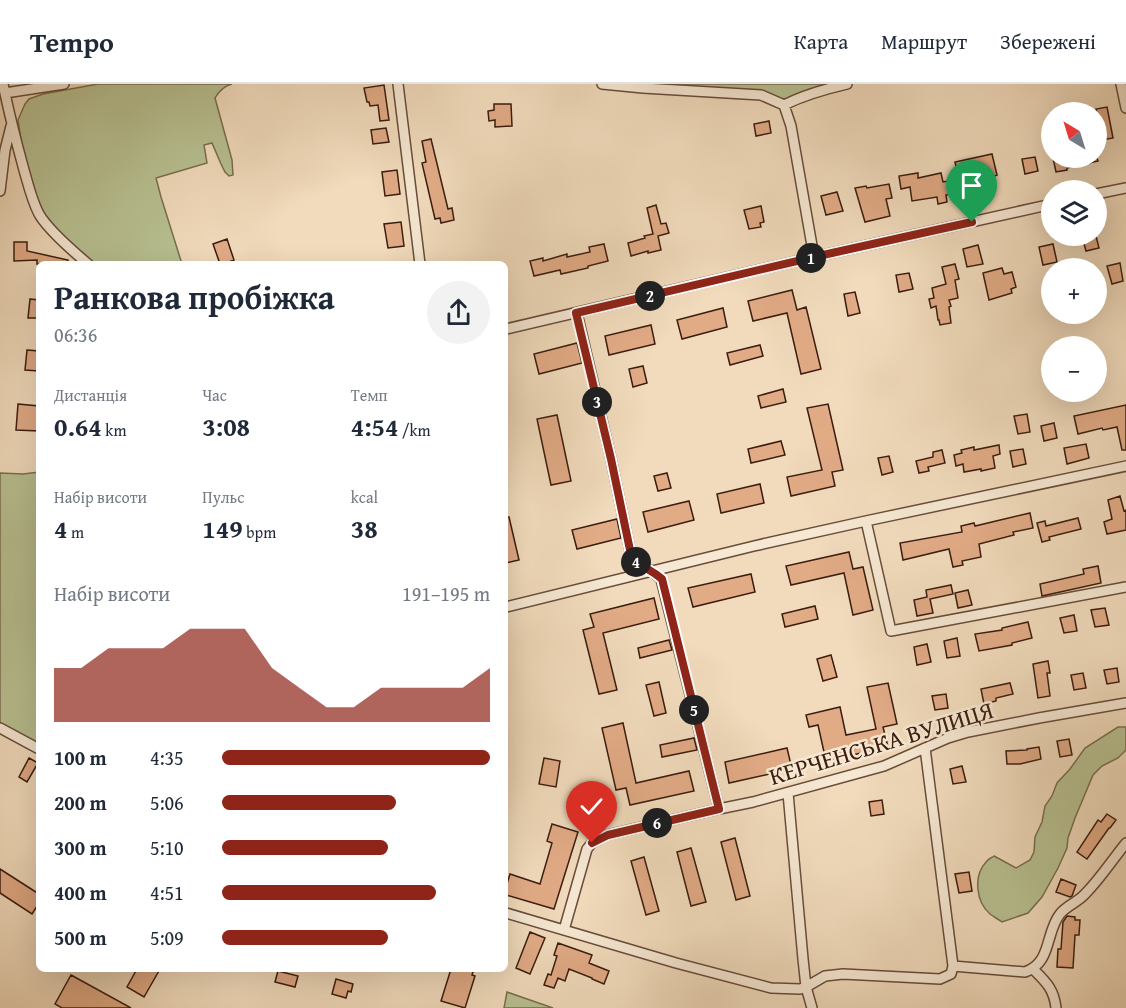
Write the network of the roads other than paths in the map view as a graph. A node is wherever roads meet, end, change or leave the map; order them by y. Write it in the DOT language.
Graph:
graph roads {
  1 [pos="64,84"];
  2 [pos="399,84"];
  3 [pos="602,84"];
  4 [pos="847,84"];
  5 [pos="1121,84"];
  6 [pos="4,88"];
  7 [pos="784,105"];
  8 [pos="1126,108"];
  9 [pos="11,124"];
  10 [pos="1126,188"];
  11 [pos="0,191"];
  12 [pos="1107,192"];
  13 [pos="1041,206"];
  14 [pos="814,257"];
  15 [pos="85,261"];
  16 [pos="420,261"];
  17 [pos="576,313"];
  18 [pos="508,329"];
  19 [pos="1126,466"];
  20 [pos="866,521"];
  21 [pos="653,570"];
  22 [pos="1126,587"];
  23 [pos="508,606"];
  24 [pos="1126,703"];
  25 [pos="0,728"];
  26 [pos="36,747"];
  27 [pos="925,748"];
  28 [pos="788,793"];
  29 [pos="719,809"];
  30 [pos="1126,843"];
  31 [pos="508,914"];
  32 [pos="564,930"];
  33 [pos="953,966"];
  34 [pos="1033,969"];
  35 [pos="807,987"];
  36 [pos="812,1008"];
  37 [pos="1056,1008"];
  1 -- 6 [label="street"];
  2 -- 16 [label="street"];
  3 -- 7 [label="street"];
  4 -- 7 [label="street"];
  5 -- 8 [label="street"];
  6 -- 9 [label="street"];
  7 -- 14 [label="street"];
  9 -- 11 [label="street"];
  9 -- 15 [label="street"];
  10 -- 12 [label="street"];
  13 -- 14 [label="street"];
  14 -- 17 [label="street"];
  17 -- 18 [label="street"];
  17 -- 21 [label="street"];
  19 -- 20 [label="street"];
  20 -- 21 [label="street"];
  20 -- 22 [label="street"];
  21 -- 23 [label="street"];
  21 -- 29 [label="street"];
  24 -- 27 [label="street, КЕРЧЕНСЬКА ВУЛИЦЯ"];
  25 -- 26 [label="street"];
  27 -- 28 [label="street, КЕРЧЕНСЬКА ВУЛИЦЯ"];
  27 -- 33 [label="street"];
  28 -- 29 [label="street, КЕРЧЕНСЬКА ВУЛИЦЯ"];
  28 -- 35 [label="street"];
  29 -- 32 [label="street, КЕРЧЕНСЬКА ВУЛИЦЯ"];
  30 -- 34 [label="street"];
  31 -- 32 [label="street"];
  32 -- 35 [label="street"];
  33 -- 34 [label="street"];
  33 -- 35 [label="street"];
  34 -- 37 [label="street"];
  35 -- 36 [label="street"];
}
